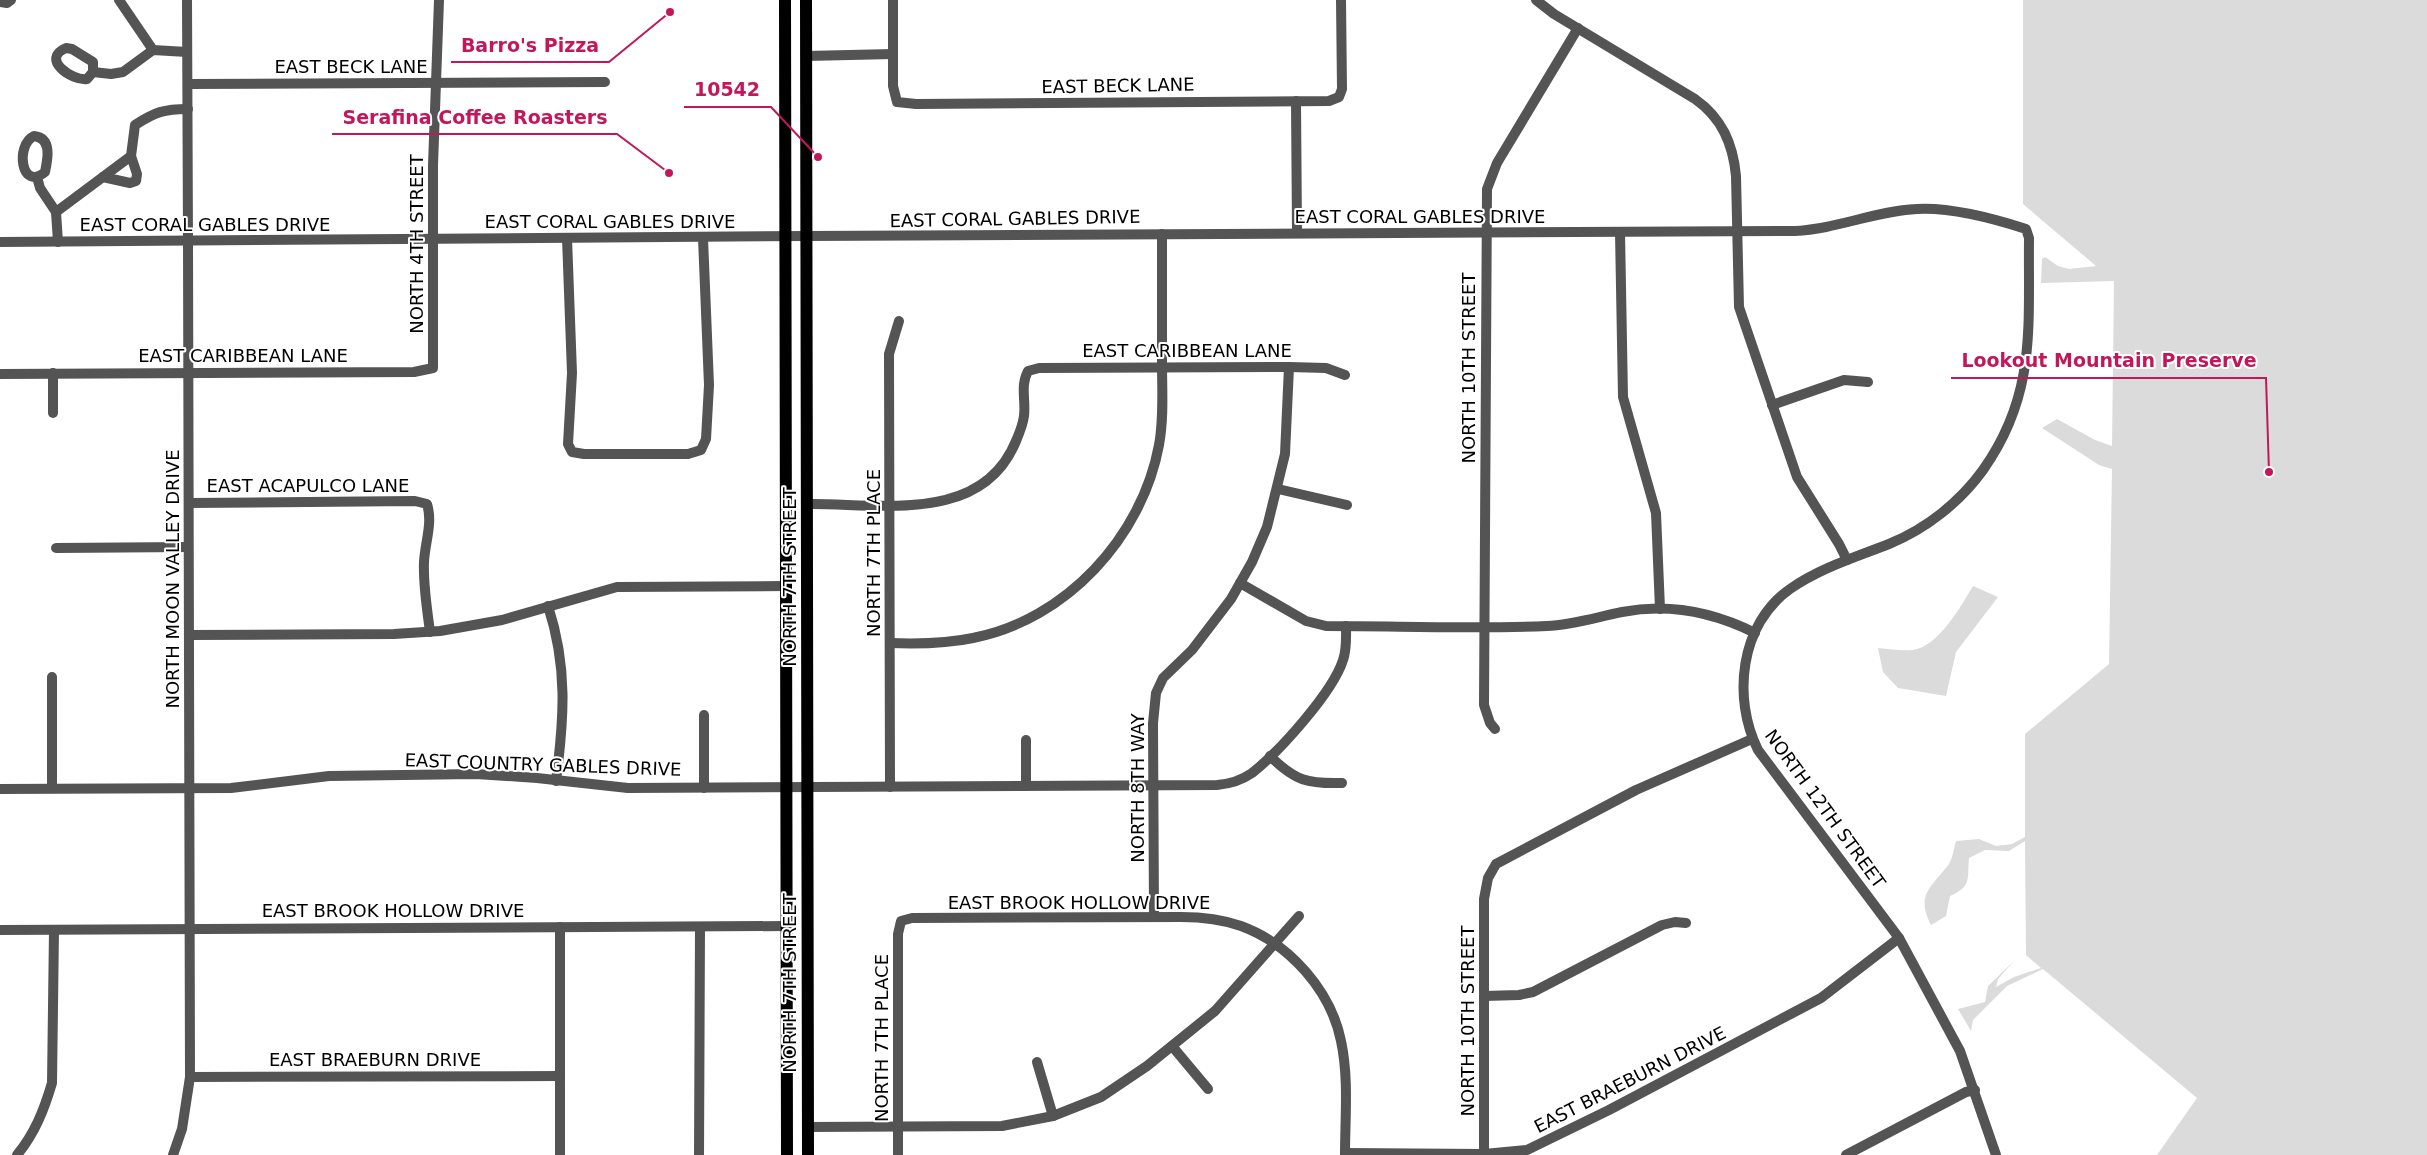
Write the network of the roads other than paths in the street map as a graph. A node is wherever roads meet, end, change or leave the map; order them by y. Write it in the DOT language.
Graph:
graph roads {
  1 [pos="11,0"];
  2 [pos="119,0"];
  3 [pos="132,0"];
  4 [pos="187,0"];
  5 [pos="439,0"];
  6 [pos="785,0"];
  7 [pos="806,0"];
  8 [pos="893,0"];
  9 [pos="1342,0"];
  10 [pos="1536,0"];
  11 [pos="0,2"];
  12 [pos="129,12"];
  13 [pos="1578,28"];
  14 [pos="153,50"];
  15 [pos="188,52"];
  16 [pos="893,54"];
  17 [pos="806,56"];
  18 [pos="94,72"];
  19 [pos="605,82"];
  20 [pos="436,83"];
  21 [pos="188,84"];
  22 [pos="1296,100"];
  23 [pos="188,109"];
  24 [pos="131,156"];
  25 [pos="37,177"];
  26 [pos="103,177"];
  27 [pos="56,212"];
  28 [pos="2026,229"];
  29 [pos="1736,231"];
  30 [pos="1620,232"];
  31 [pos="1297,233"];
  32 [pos="1162,234"];
  33 [pos="1486,234"];
  34 [pos="786,236"];
  35 [pos="806,236"];
  36 [pos="567,238"];
  37 [pos="703,238"];
  38 [pos="432,240"];
  39 [pos="0,242"];
  40 [pos="58,242"];
  41 [pos="188,242"];
  42 [pos="899,321"];
  43 [pos="1162,367"];
  44 [pos="1289,367"];
  45 [pos="433,368"];
  46 [pos="188,373"];
  47 [pos="0,374"];
  48 [pos="53,374"];
  49 [pos="1346,375"];
  50 [pos="1868,382"];
  51 [pos="1772,405"];
  52 [pos="53,414"];
  53 [pos="1278,489"];
  54 [pos="189,503"];
  55 [pos="808,504"];
  56 [pos="890,505"];
  57 [pos="1347,505"];
  58 [pos="188,547"];
  59 [pos="56,548"];
  60 [pos="1847,560"];
  61 [pos="1240,583"];
  62 [pos="786,586"];
  63 [pos="548,606"];
  64 [pos="1660,608"];
  65 [pos="1346,626"];
  66 [pos="1484,626"];
  67 [pos="430,632"];
  68 [pos="1755,633"];
  69 [pos="189,634"];
  70 [pos="890,643"];
  71 [pos="52,677"];
  72 [pos="704,715"];
  73 [pos="1496,729"];
  74 [pos="1752,739"];
  75 [pos="1026,740"];
  76 [pos="1270,756"];
  77 [pos="556,780"];
  78 [pos="1342,783"];
  79 [pos="1154,785"];
  80 [pos="1026,786"];
  81 [pos="190,787"];
  82 [pos="787,787"];
  83 [pos="807,787"];
  84 [pos="890,787"];
  85 [pos="52,788"];
  86 [pos="704,788"];
  87 [pos="0,789"];
  88 [pos="1299,916"];
  89 [pos="1154,917"];
  90 [pos="901,921"];
  91 [pos="1686,923"];
  92 [pos="787,926"];
  93 [pos="560,927"];
  94 [pos="700,927"];
  95 [pos="190,929"];
  96 [pos="0,930"];
  97 [pos="54,930"];
  98 [pos="1899,938"];
  99 [pos="1274,944"];
  100 [pos="1484,996"];
  101 [pos="1172,1046"];
  102 [pos="1037,1062"];
  103 [pos="560,1076"];
  104 [pos="190,1077"];
  105 [pos="1208,1089"];
  106 [pos="1975,1090"];
  107 [pos="1053,1116"];
  108 [pos="808,1127"];
  109 [pos="898,1128"];
  110 [pos="1345,1154"];
  111 [pos="1484,1154"];
  112 [pos="17,1155"];
  113 [pos="173,1155"];
  114 [pos="560,1155"];
  115 [pos="699,1155"];
  116 [pos="787,1155"];
  117 [pos="808,1155"];
  118 [pos="898,1155"];
  119 [pos="1846,1155"];
  120 [pos="1996,1155"];
  1 -- 11 [label="street"];
  2 -- 12 [label="street"];
  3 -- 12 [label="street"];
  4 -- 15 [label="street, NORTH MOON VALLEY DRIVE"];
  5 -- 20 [label="street, NORTH 4TH STREET"];
  6 -- 34 [label="main road, NORTH 7TH STREET"];
  7 -- 17 [label="main road, NORTH 7TH STREET"];
  8 -- 16 [label="street"];
  9 -- 22 [label="street, EAST BECK LANE"];
  10 -- 13 [label="street"];
  12 -- 14 [label="street"];
  13 -- 29 [label="street"];
  13 -- 33 [label="street, NORTH 10TH STREET"];
  14 -- 15 [label="street"];
  14 -- 18 [label="street"];
  15 -- 21 [label="street, NORTH MOON VALLEY DRIVE"];
  16 -- 17 [label="street"];
  16 -- 22 [label="street, EAST BECK LANE"];
  17 -- 35 [label="main road, NORTH 7TH STREET"];
  19 -- 20 [label="street, EAST BECK LANE"];
  20 -- 21 [label="street, EAST BECK LANE"];
  20 -- 38 [label="street, NORTH 4TH STREET"];
  21 -- 23 [label="street, NORTH MOON VALLEY DRIVE"];
  22 -- 31 [label="street"];
  23 -- 24 [label="street"];
  23 -- 41 [label="street, NORTH MOON VALLEY DRIVE"];
  24 -- 26 [label="street"];
  24 -- 26 [label="street"];
  25 -- 27 [label="street"];
  26 -- 27 [label="street"];
  27 -- 40 [label="street"];
  28 -- 29 [label="street, EAST CORAL GABLES DRIVE"];
  28 -- 60 [label="street, NORTH 12TH STREET"];
  29 -- 30 [label="street, EAST CORAL GABLES DRIVE"];
  29 -- 51 [label="street"];
  30 -- 33 [label="street, EAST CORAL GABLES DRIVE"];
  30 -- 64 [label="street"];
  31 -- 32 [label="street, EAST CORAL GABLES DRIVE"];
  31 -- 33 [label="street, EAST CORAL GABLES DRIVE"];
  32 -- 35 [label="street, EAST CORAL GABLES DRIVE"];
  32 -- 43 [label="street"];
  33 -- 66 [label="street, NORTH 10TH STREET"];
  34 -- 35 [label="street, EAST CORAL GABLES DRIVE"];
  34 -- 37 [label="street, EAST CORAL GABLES DRIVE"];
  34 -- 62 [label="main road, NORTH 7TH STREET"];
  35 -- 55 [label="main road, NORTH 7TH STREET"];
  36 -- 37 [label="street, EAST CORAL GABLES DRIVE"];
  36 -- 37 [label="street"];
  36 -- 38 [label="street, EAST CORAL GABLES DRIVE"];
  38 -- 41 [label="street, EAST CORAL GABLES DRIVE"];
  38 -- 45 [label="street, NORTH 4TH STREET"];
  39 -- 40 [label="street, EAST CORAL GABLES DRIVE"];
  40 -- 41 [label="street, EAST CORAL GABLES DRIVE"];
  41 -- 46 [label="street, NORTH MOON VALLEY DRIVE"];
  42 -- 56 [label="street, NORTH 7TH PLACE"];
  43 -- 44 [label="street, EAST CARIBBEAN LANE"];
  43 -- 56 [label="street, EAST CARIBBEAN LANE"];
  43 -- 70 [label="street"];
  44 -- 49 [label="street, EAST CARIBBEAN LANE"];
  44 -- 53 [label="street, NORTH 8TH WAY"];
  45 -- 46 [label="street, EAST CARIBBEAN LANE"];
  46 -- 48 [label="street, EAST CARIBBEAN LANE"];
  46 -- 54 [label="street, NORTH MOON VALLEY DRIVE"];
  47 -- 48 [label="street, EAST CARIBBEAN LANE"];
  48 -- 52 [label="street"];
  50 -- 51 [label="street"];
  51 -- 60 [label="street"];
  53 -- 57 [label="street"];
  53 -- 61 [label="street, NORTH 8TH WAY"];
  54 -- 58 [label="street, NORTH MOON VALLEY DRIVE"];
  54 -- 67 [label="street, EAST ACAPULCO LANE"];
  55 -- 56 [label="street"];
  55 -- 83 [label="main road, NORTH 7TH STREET"];
  56 -- 70 [label="street, NORTH 7TH PLACE"];
  58 -- 59 [label="street"];
  58 -- 69 [label="street, NORTH MOON VALLEY DRIVE"];
  60 -- 68 [label="street, NORTH 12TH STREET"];
  61 -- 65 [label="street"];
  61 -- 79 [label="street, NORTH 8TH WAY"];
  62 -- 63 [label="street"];
  62 -- 82 [label="main road, NORTH 7TH STREET"];
  63 -- 67 [label="street"];
  63 -- 77 [label="street"];
  64 -- 66 [label="street"];
  64 -- 68 [label="street"];
  65 -- 66 [label="street"];
  65 -- 76 [label="street, EAST COUNTRY GABLES DRIVE"];
  66 -- 73 [label="street, NORTH 10TH STREET"];
  67 -- 69 [label="street"];
  68 -- 74 [label="street, NORTH 12TH STREET"];
  69 -- 81 [label="street, NORTH MOON VALLEY DRIVE"];
  70 -- 84 [label="street, NORTH 7TH PLACE"];
  71 -- 85 [label="street"];
  72 -- 86 [label="street"];
  74 -- 98 [label="street, NORTH 12TH STREET"];
  74 -- 100 [label="street, NORTH 10TH STREET"];
  75 -- 80 [label="street"];
  76 -- 78 [label="street"];
  76 -- 79 [label="street, EAST COUNTRY GABLES DRIVE"];
  77 -- 81 [label="street, EAST COUNTRY GABLES DRIVE"];
  77 -- 86 [label="street, EAST COUNTRY GABLES DRIVE"];
  79 -- 80 [label="street, EAST COUNTRY GABLES DRIVE"];
  79 -- 89 [label="street, NORTH 8TH WAY"];
  80 -- 84 [label="street, EAST COUNTRY GABLES DRIVE"];
  81 -- 85 [label="street, EAST COUNTRY GABLES DRIVE"];
  81 -- 95 [label="street, NORTH MOON VALLEY DRIVE"];
  82 -- 83 [label="street, EAST COUNTRY GABLES DRIVE"];
  82 -- 86 [label="street, EAST COUNTRY GABLES DRIVE"];
  82 -- 92 [label="main road, NORTH 7TH STREET"];
  83 -- 84 [label="street, EAST COUNTRY GABLES DRIVE"];
  83 -- 108 [label="main road, NORTH 7TH STREET"];
  85 -- 87 [label="street, EAST COUNTRY GABLES DRIVE"];
  88 -- 99 [label="street"];
  89 -- 90 [label="street, EAST BROOK HOLLOW DRIVE"];
  89 -- 99 [label="street, EAST BROOK HOLLOW DRIVE"];
  90 -- 109 [label="street, NORTH 7TH PLACE"];
  91 -- 100 [label="street"];
  92 -- 94 [label="street, EAST BROOK HOLLOW DRIVE"];
  92 -- 116 [label="main road, NORTH 7TH STREET"];
  93 -- 94 [label="street, EAST BROOK HOLLOW DRIVE"];
  93 -- 95 [label="street, EAST BROOK HOLLOW DRIVE"];
  93 -- 103 [label="street"];
  94 -- 115 [label="street"];
  95 -- 97 [label="street, EAST BROOK HOLLOW DRIVE"];
  95 -- 104 [label="street, NORTH MOON VALLEY DRIVE"];
  96 -- 97 [label="street, EAST BROOK HOLLOW DRIVE"];
  97 -- 112 [label="street"];
  98 -- 106 [label="street, NORTH 12TH STREET"];
  98 -- 111 [label="street, EAST BRAEBURN DRIVE"];
  99 -- 101 [label="street"];
  99 -- 110 [label="street, EAST BROOK HOLLOW DRIVE"];
  100 -- 111 [label="street, NORTH 10TH STREET"];
  101 -- 105 [label="street"];
  101 -- 107 [label="street"];
  102 -- 107 [label="street"];
  103 -- 104 [label="street, EAST BRAEBURN DRIVE"];
  103 -- 114 [label="street"];
  104 -- 113 [label="street, NORTH MOON VALLEY DRIVE"];
  106 -- 119 [label="street"];
  106 -- 120 [label="street, NORTH 12TH STREET"];
  107 -- 109 [label="street"];
  108 -- 109 [label="street"];
  108 -- 117 [label="main road, NORTH 7TH STREET"];
  109 -- 118 [label="street, NORTH 7TH PLACE"];
  110 -- 111 [label="street, EAST BRAEBURN DRIVE"];
}
